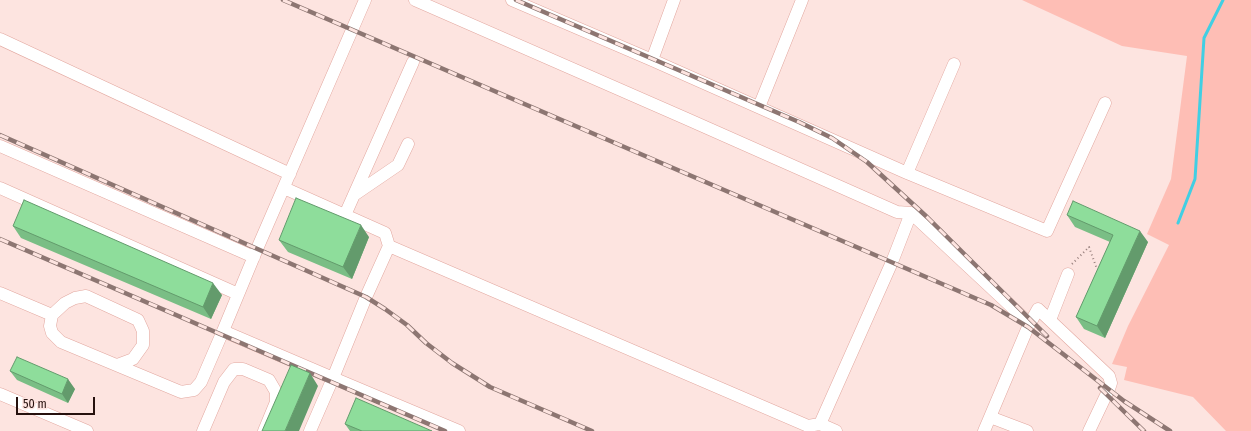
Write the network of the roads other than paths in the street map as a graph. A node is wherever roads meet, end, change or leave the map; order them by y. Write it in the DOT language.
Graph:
graph roads {
  1 [pos="365,0"];
  2 [pos="415,0"];
  3 [pos="512,0"];
  4 [pos="674,0"];
  5 [pos="802,0"];
  6 [pos="530,4"];
  7 [pos="0,39"];
  8 [pos="652,60"];
  9 [pos="413,62"];
  10 [pos="954,64"];
  11 [pos="1105,103"];
  12 [pos="759,107"];
  13 [pos="408,144"];
  14 [pos="0,146"];
  15 [pos="907,173"];
  16 [pos="290,174"];
  17 [pos="0,188"];
  18 [pos="284,188"];
  19 [pos="354,196"];
  20 [pos="911,214"];
  21 [pos="345,215"];
  22 [pos="389,246"];
  23 [pos="254,257"];
  24 [pos="1068,274"];
  25 [pos="0,293"];
  26 [pos="238,294"];
  27 [pos="52,315"];
  28 [pos="1050,320"];
  29 [pos="1030,324"];
  30 [pos="222,332"];
  31 [pos="117,365"];
  32 [pos="333,378"];
  33 [pos="0,394"];
  34 [pos="990,417"];
  35 [pos="812,427"];
  36 [pos="87,431"];
  37 [pos="203,431"];
  38 [pos="264,431"];
  39 [pos="310,431"];
  40 [pos="459,431"];
  41 [pos="836,431"];
  42 [pos="984,431"];
  43 [pos="1027,431"];
  44 [pos="1089,431"];
  1 -- 16 [label="street"];
  2 -- 20 [label="street"];
  3 -- 6 [label="street"];
  4 -- 8 [label="street"];
  5 -- 12 [label="street"];
  6 -- 8 [label="street"];
  7 -- 16 [label="street"];
  8 -- 12 [label="street"];
  9 -- 19 [label="street"];
  10 -- 15 [label="street"];
  11 -- 15 [label="street"];
  12 -- 15 [label="street"];
  13 -- 19 [label="street"];
  14 -- 23 [label="street"];
  16 -- 18 [label="street"];
  17 -- 26 [label="street"];
  18 -- 21 [label="street"];
  18 -- 23 [label="street"];
  19 -- 21 [label="street"];
  20 -- 29 [label="street"];
  20 -- 35 [label="street"];
  21 -- 22 [label="street"];
  22 -- 32 [label="street"];
  22 -- 35 [label="street"];
  23 -- 26 [label="street"];
  24 -- 28 [label="street"];
  25 -- 27 [label="street"];
  26 -- 30 [label="street"];
  27 -- 31 [label="street"];
  27 -- 31 [label="street"];
  28 -- 29 [label="street"];
  28 -- 44 [label="street"];
  29 -- 34 [label="street"];
  30 -- 31 [label="street"];
  30 -- 32 [label="street"];
  32 -- 39 [label="street"];
  32 -- 40 [label="street"];
  33 -- 36 [label="street"];
  34 -- 42 [label="street"];
  34 -- 43 [label="street"];
  35 -- 41 [label="street"];
  37 -- 38 [label="street"];
}
